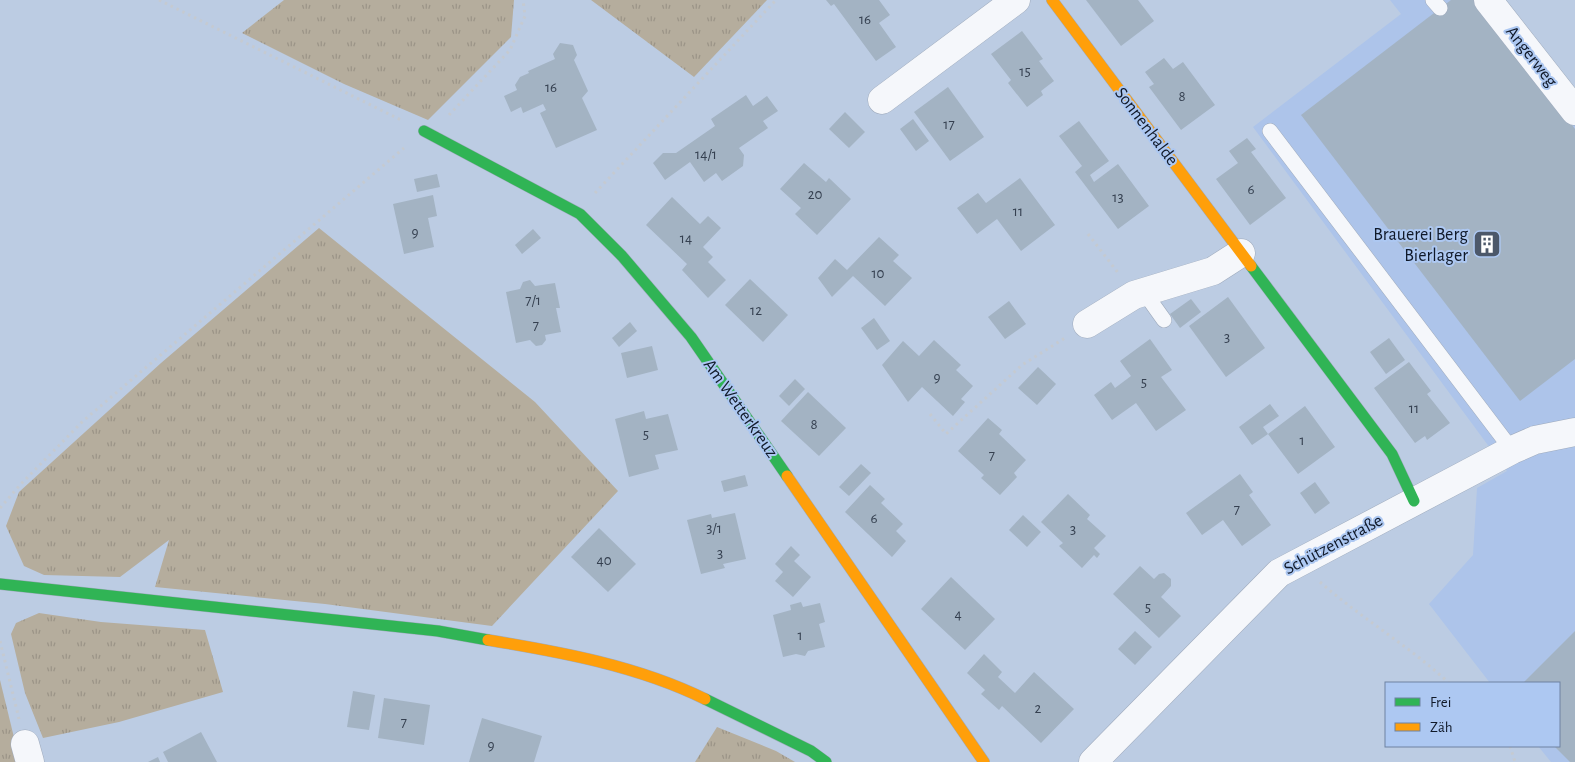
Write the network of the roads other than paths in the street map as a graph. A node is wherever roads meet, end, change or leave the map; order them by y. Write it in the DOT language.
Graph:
graph roads {
  1 [pos="1016,0"];
  2 [pos="1052,0"];
  3 [pos="1488,0"];
  4 [pos="882,100"];
  5 [pos="1575,111"];
  6 [pos="424,131"];
  7 [pos="1270,131"];
  8 [pos="1241,253"];
  9 [pos="1139,293"];
  10 [pos="1164,320"];
  11 [pos="1087,324"];
  12 [pos="1575,432"];
  13 [pos="1512,450"];
  14 [pos="1414,501"];
  15 [pos="0,584"];
  16 [pos="826,762"];
  17 [pos="984,762"];
  18 [pos="1092,762"];
  1 -- 4 [label="street"];
  2 -- 8 [label="street, Sonnenhalde"];
  3 -- 5 [label="street, Angerweg"];
  6 -- 17 [label="street, Am Wetterkreuz"];
  7 -- 13 [label="lane"];
  8 -- 9 [label="street"];
  8 -- 14 [label="street, Sonnenhalde"];
  9 -- 10 [label="lane"];
  9 -- 11 [label="street"];
  12 -- 13 [label="street, Schützenstraße"];
  13 -- 14 [label="street, Schützenstraße"];
  14 -- 18 [label="street, Schützenstraße"];
  15 -- 16 [label="street"];
}
